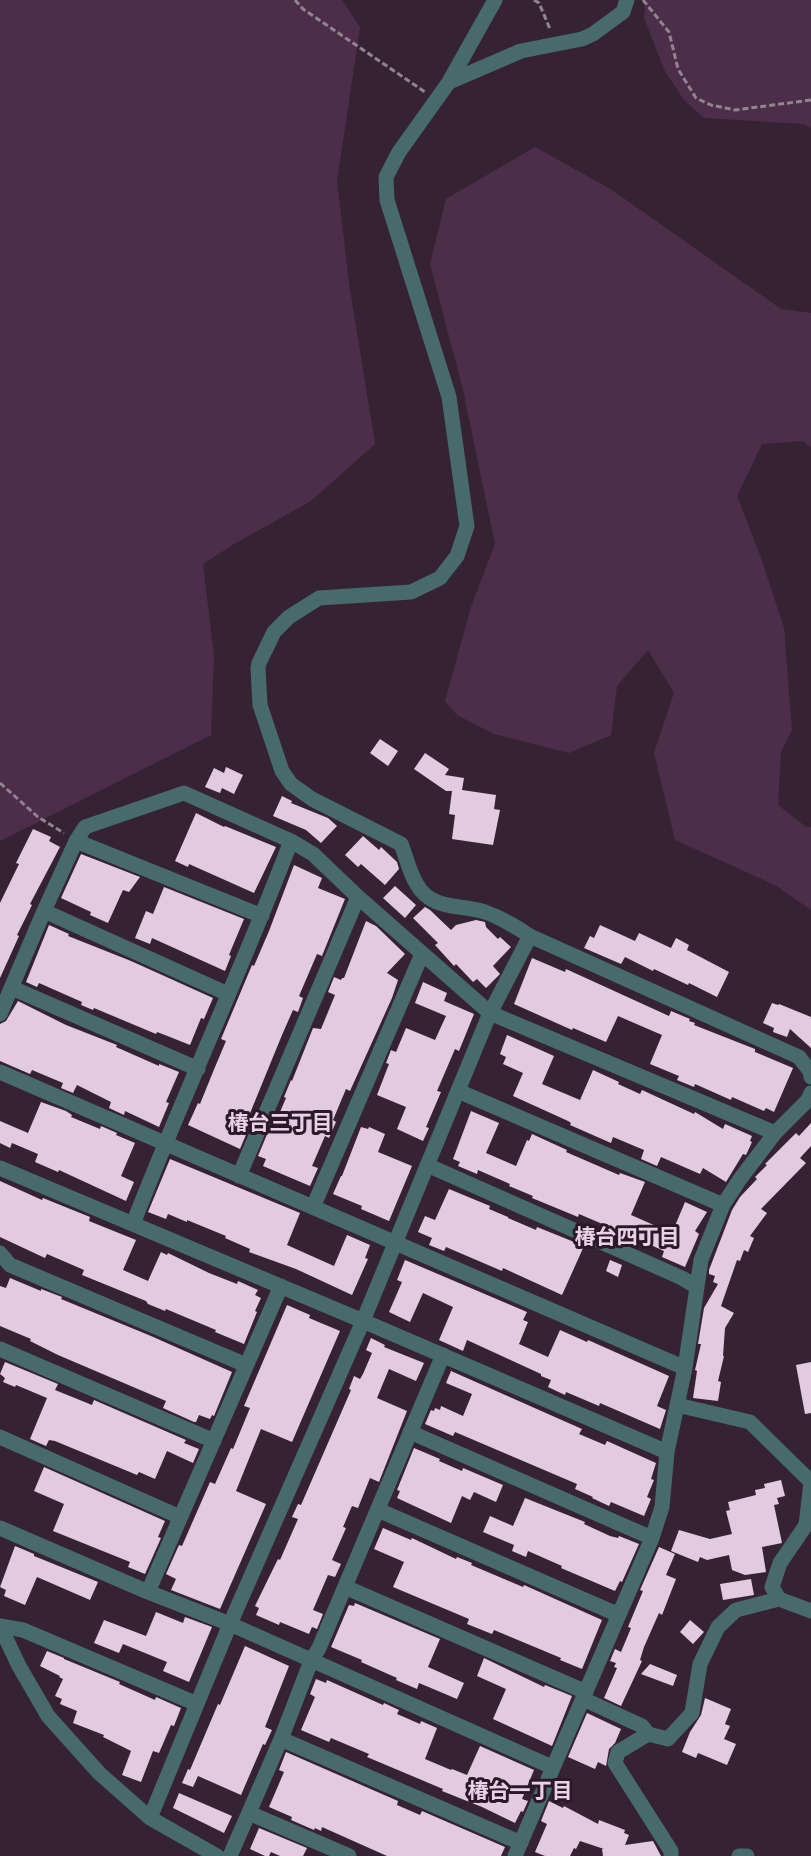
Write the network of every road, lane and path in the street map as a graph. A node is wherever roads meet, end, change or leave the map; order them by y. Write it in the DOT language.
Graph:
graph roads {
  1 [pos="296,0"];
  2 [pos="495,0"];
  3 [pos="534,0"];
  4 [pos="627,0"];
  5 [pos="643,0"];
  6 [pos="556,43"];
  7 [pos="449,82"];
  8 [pos="436,100"];
  9 [pos="811,100"];
  10 [pos="0,783"];
  11 [pos="76,840"];
  12 [pos="291,841"];
  13 [pos="358,897"];
  14 [pos="44,911"];
  15 [pos="262,916"];
  16 [pos="530,936"];
  17 [pos="422,954"];
  18 [pos="12,988"];
  19 [pos="228,994"];
  20 [pos="490,1013"];
  21 [pos="0,1014"];
  22 [pos="198,1069"];
  23 [pos="0,1072"];
  24 [pos="811,1077"];
  25 [pos="458,1091"];
  26 [pos="811,1093"];
  27 [pos="775,1133"];
  28 [pos="164,1143"];
  29 [pos="427,1165"];
  30 [pos="0,1168"];
  31 [pos="239,1176"];
  32 [pos="723,1205"];
  33 [pos="313,1207"];
  34 [pos="133,1224"];
  35 [pos="395,1242"];
  36 [pos="3,1264"];
  37 [pos="280,1286"];
  38 [pos="697,1287"];
  39 [pos="363,1321"];
  40 [pos="0,1349"];
  41 [pos="443,1356"];
  42 [pos="246,1365"];
  43 [pos="685,1368"];
  44 [pos="677,1405"];
  45 [pos="411,1432"];
  46 [pos="0,1437"];
  47 [pos="214,1441"];
  48 [pos="667,1452"];
  49 [pos="811,1482"];
  50 [pos="378,1510"];
  51 [pos="180,1517"];
  52 [pos="0,1528"];
  53 [pos="652,1538"];
  54 [pos="345,1587"];
  55 [pos="148,1592"];
  56 [pos="779,1599"];
  57 [pos="811,1611"];
  58 [pos="619,1615"];
  59 [pos="230,1624"];
  60 [pos="0,1626"];
  61 [pos="311,1661"];
  62 [pos="585,1695"];
  63 [pos="197,1704"];
  64 [pos="648,1734"];
  65 [pos="281,1739"];
  66 [pos="552,1767"];
  67 [pos="249,1813"];
  68 [pos="150,1818"];
  69 [pos="518,1849"];
  70 [pos="217,1856"];
  71 [pos="230,1856"];
  72 [pos="349,1856"];
  73 [pos="670,1856"];
  74 [pos="739,1856"];
  75 [pos="747,1856"];
  1 -- 8 [label="path"];
  2 -- 7 [label="street"];
  3 -- 6 [label="path"];
  4 -- 6 [label="street"];
  5 -- 9 [label="path"];
  6 -- 7 [label="street"];
  7 -- 8 [label="street"];
  8 -- 16 [label="street"];
  10 -- 11 [label="path"];
  11 -- 12 [label="street"];
  11 -- 14 [label="street"];
  11 -- 15 [label="street"];
  12 -- 13 [label="street"];
  12 -- 15 [label="street"];
  13 -- 17 [label="street"];
  13 -- 31 [label="street"];
  14 -- 18 [label="street"];
  14 -- 19 [label="street"];
  15 -- 19 [label="street"];
  16 -- 20 [label="street"];
  16 -- 24 [label="street"];
  17 -- 20 [label="street"];
  17 -- 33 [label="street"];
  18 -- 21 [label="street"];
  18 -- 22 [label="street"];
  19 -- 22 [label="street"];
  20 -- 25 [label="street"];
  20 -- 27 [label="street"];
  22 -- 28 [label="street"];
  23 -- 28 [label="street"];
  25 -- 29 [label="street"];
  25 -- 32 [label="street"];
  26 -- 27 [label="street"];
  27 -- 32 [label="street"];
  28 -- 31 [label="street"];
  28 -- 34 [label="street"];
  29 -- 35 [label="street"];
  29 -- 38 [label="street"];
  30 -- 34 [label="street"];
  31 -- 33 [label="street"];
  32 -- 38 [label="street"];
  33 -- 35 [label="street"];
  34 -- 37 [label="street"];
  35 -- 39 [label="street"];
  35 -- 43 [label="street"];
  36 -- 42 [label="street"];
  37 -- 39 [label="street"];
  37 -- 42 [label="street"];
  38 -- 43 [label="street"];
  39 -- 41 [label="street"];
  39 -- 59 [label="street"];
  40 -- 47 [label="street"];
  41 -- 45 [label="street"];
  41 -- 48 [label="street"];
  42 -- 47 [label="street"];
  43 -- 44 [label="street"];
  44 -- 48 [label="street"];
  44 -- 49 [label="street"];
  45 -- 50 [label="street"];
  45 -- 53 [label="street"];
  46 -- 51 [label="street"];
  47 -- 51 [label="street"];
  48 -- 53 [label="street"];
  49 -- 56 [label="street"];
  50 -- 54 [label="street"];
  50 -- 58 [label="street"];
  51 -- 55 [label="street"];
  52 -- 55 [label="street"];
  53 -- 58 [label="street"];
  54 -- 61 [label="street"];
  54 -- 62 [label="street"];
  55 -- 59 [label="street"];
  56 -- 57 [label="street"];
  56 -- 64 [label="street"];
  58 -- 62 [label="street"];
  59 -- 61 [label="street"];
  59 -- 63 [label="street"];
  60 -- 63 [label="street"];
  60 -- 68 [label="street"];
  61 -- 65 [label="street"];
  61 -- 66 [label="street"];
  62 -- 64 [label="street"];
  62 -- 66 [label="street"];
  63 -- 68 [label="street"];
  64 -- 73 [label="street"];
  65 -- 67 [label="street"];
  65 -- 69 [label="street"];
  66 -- 69 [label="street"];
  67 -- 71 [label="street"];
  67 -- 72 [label="street"];
  68 -- 70 [label="street"];
  74 -- 75 [label="street"];
}
